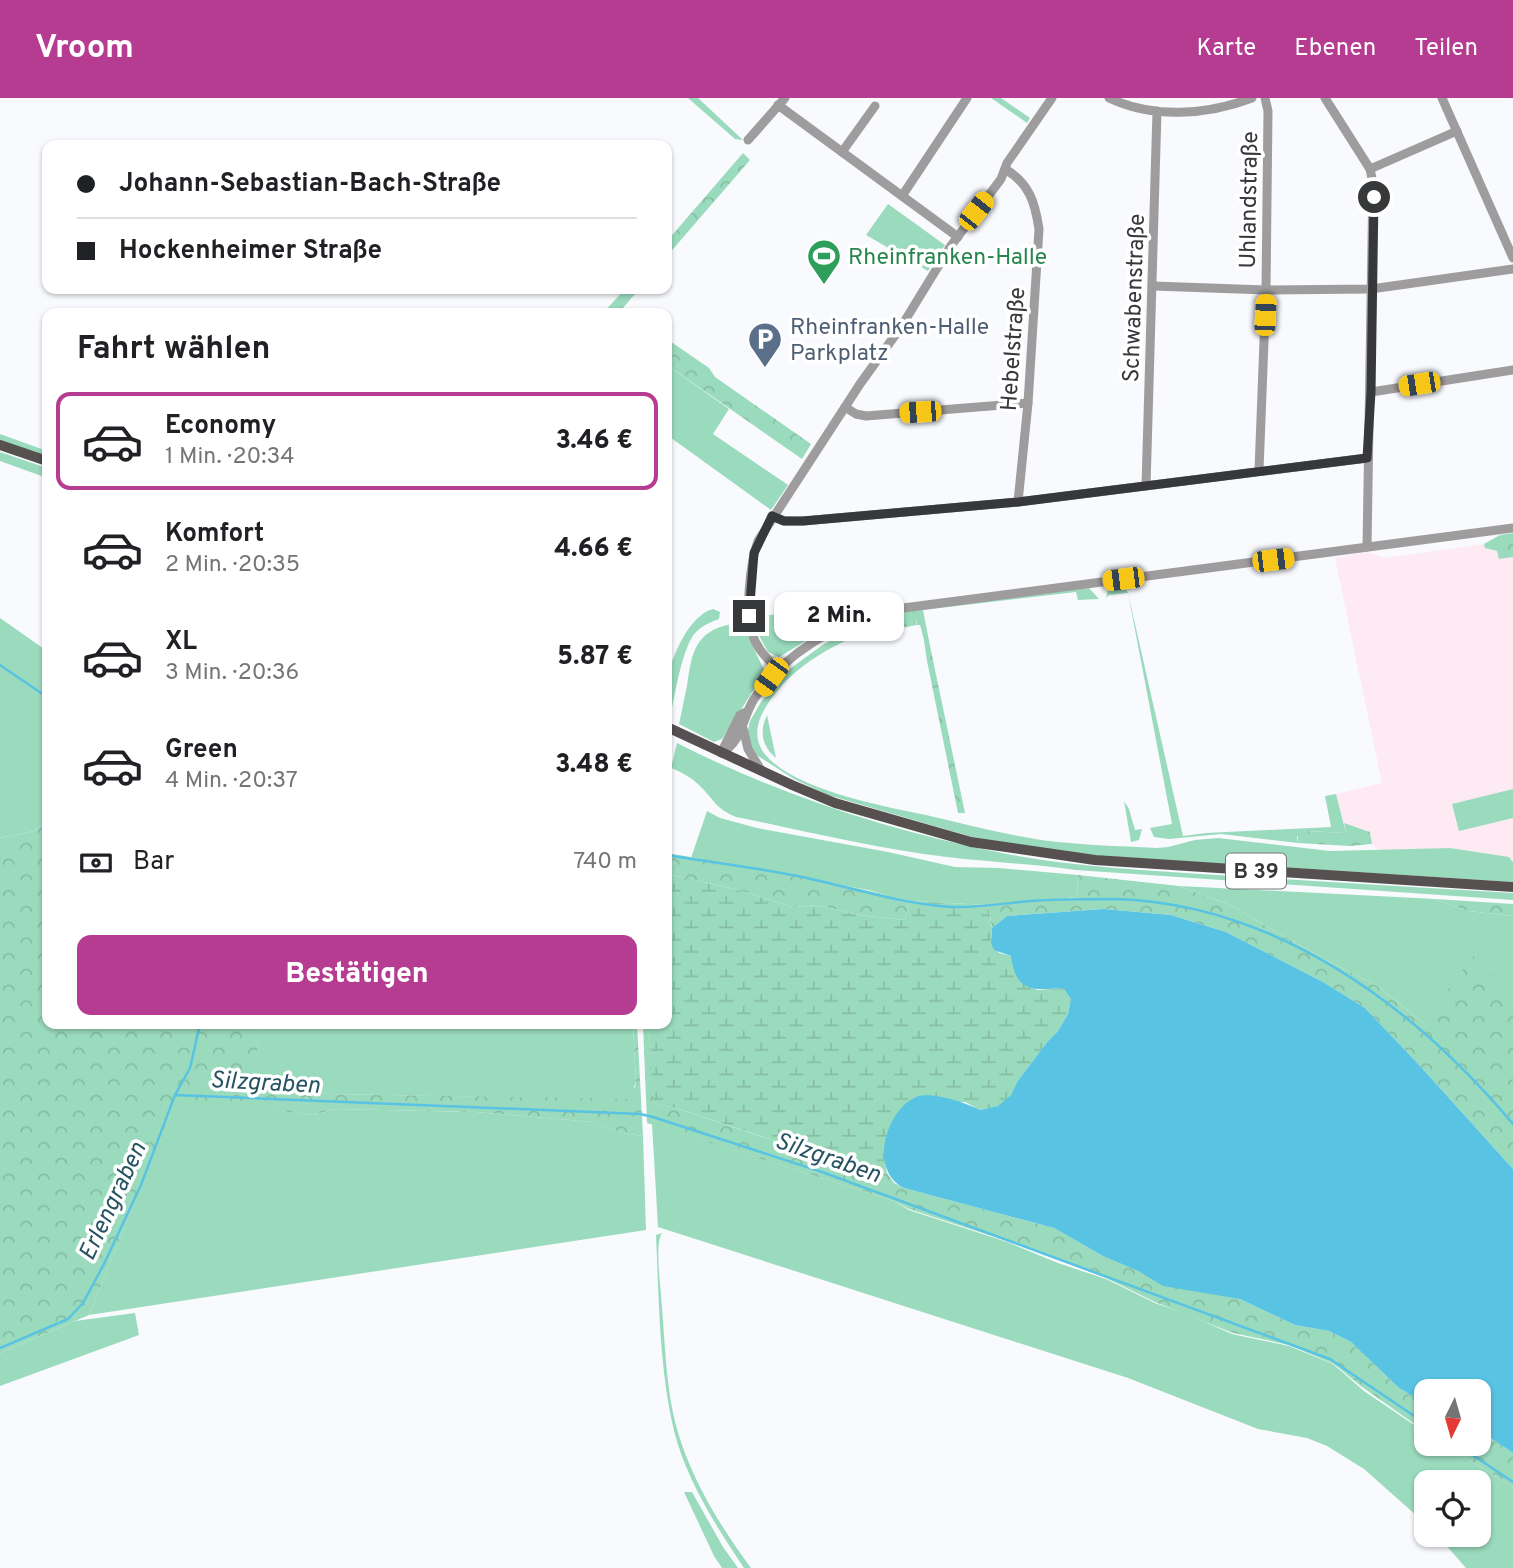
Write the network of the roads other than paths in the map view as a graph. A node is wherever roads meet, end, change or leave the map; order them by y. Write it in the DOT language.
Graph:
graph roads {
  1 [pos="967,98"];
  2 [pos="1052,98"];
  3 [pos="1109,98"];
  4 [pos="1252,98"];
  5 [pos="1265,98"];
  6 [pos="1325,98"];
  7 [pos="1442,98"];
  8 [pos="781,102"];
  9 [pos="875,106"];
  10 [pos="1157,111"];
  11 [pos="1457,131"];
  12 [pos="748,140"];
  13 [pos="842,152"];
  14 [pos="1005,169"];
  15 [pos="1370,169"];
  16 [pos="902,196"];
  17 [pos="958,237"];
  18 [pos="1513,258"];
  19 [pos="1513,269"];
  20 [pos="1153,286"];
  21 [pos="1371,289"];
  22 [pos="1266,290"];
  23 [pos="1513,370"];
  24 [pos="1371,392"];
  25 [pos="1028,403"];
  26 [pos="845,407"];
  27 [pos="0,446"];
  28 [pos="1367,458"];
  29 [pos="42,459"];
  30 [pos="1259,470"];
  31 [pos="1146,486"];
  32 [pos="1018,502"];
  33 [pos="772,516"];
  34 [pos="1513,528"];
  35 [pos="1367,547"];
  36 [pos="777,669"];
  37 [pos="746,712"];
  38 [pos="743,728"];
  39 [pos="672,729"];
  40 [pos="721,753"];
  41 [pos="761,770"];
  42 [pos="1513,887"];
  1 -- 16 [label="street"];
  2 -- 14 [label="street"];
  3 -- 10 [label="street"];
  4 -- 10 [label="street"];
  5 -- 22 [label="street, Uhlandstraße"];
  6 -- 15 [label="street"];
  7 -- 11 [label="street"];
  8 -- 12 [label="street"];
  8 -- 13 [label="street"];
  9 -- 13 [label="street"];
  10 -- 20 [label="street, Schwabenstraße"];
  11 -- 15 [label="street"];
  11 -- 18 [label="street"];
  13 -- 16 [label="street"];
  14 -- 17 [label="street"];
  14 -- 25 [label="street, Hebelstraße"];
  15 -- 21 [label="street"];
  16 -- 17 [label="street"];
  17 -- 26 [label="street"];
  19 -- 21 [label="street"];
  20 -- 22 [label="street"];
  20 -- 31 [label="street, Schwabenstraße"];
  21 -- 22 [label="street"];
  21 -- 24 [label="street"];
  22 -- 30 [label="street, Uhlandstraße"];
  23 -- 24 [label="street"];
  24 -- 28 [label="street"];
  25 -- 26 [label="street"];
  25 -- 32 [label="street, Hebelstraße"];
  26 -- 33 [label="street"];
  27 -- 29 [label="main road"];
  28 -- 30 [label="street"];
  28 -- 35 [label="street"];
  30 -- 31 [label="street"];
  31 -- 32 [label="street"];
  32 -- 33 [label="street"];
  33 -- 36 [label="street"];
  34 -- 35 [label="street"];
  35 -- 36 [label="street"];
  36 -- 37 [label="street"];
  37 -- 38 [label="street"];
  37 -- 40 [label="street"];
  38 -- 40 [label="street"];
  38 -- 41 [label="street"];
  39 -- 40 [label="main road, B 39"];
  40 -- 41 [label="main road, B 39"];
  41 -- 42 [label="main road, B 39"];
}
